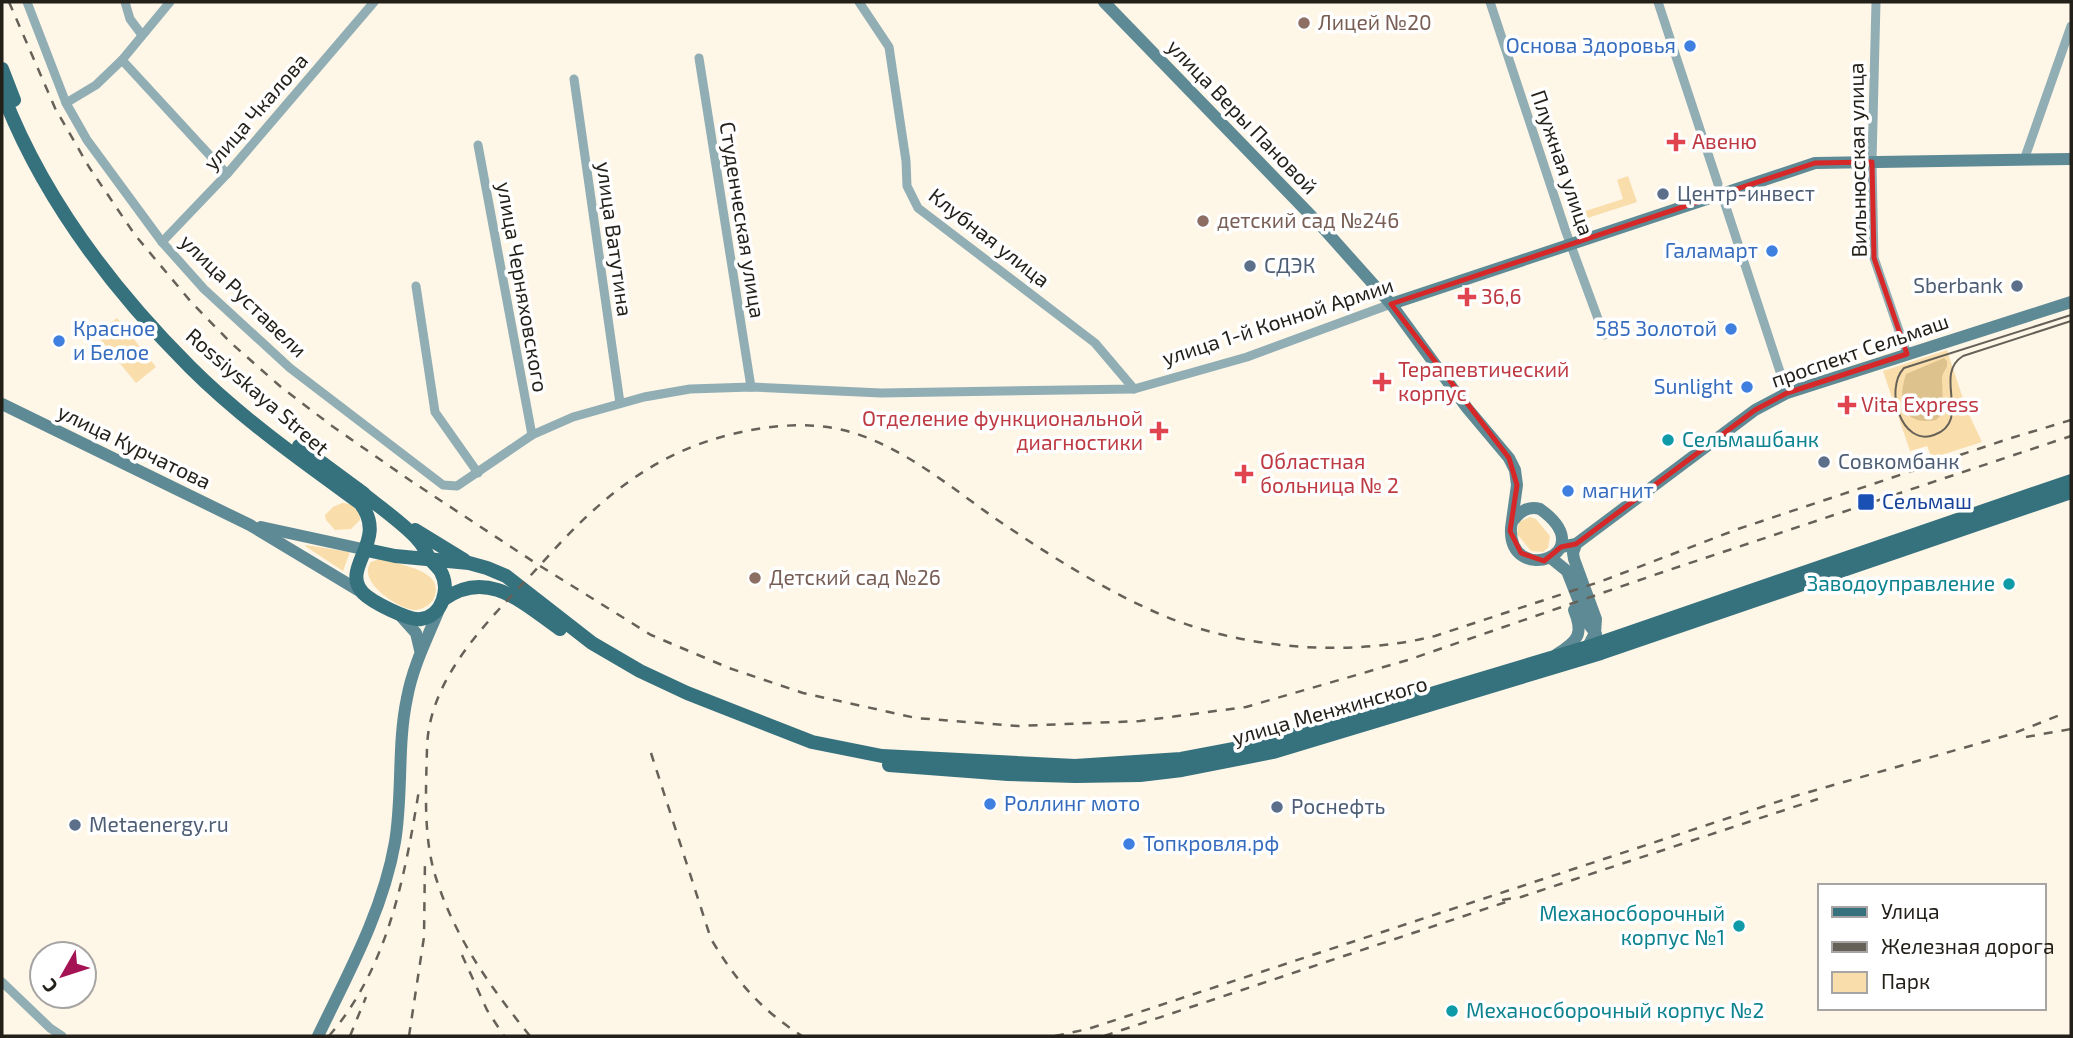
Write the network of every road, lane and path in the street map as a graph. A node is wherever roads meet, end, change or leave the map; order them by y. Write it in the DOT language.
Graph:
graph roads {
  1 [pos="27,2"];
  2 [pos="125,2"];
  3 [pos="170,2"];
  4 [pos="374,2"];
  5 [pos="859,2"];
  6 [pos="1104,2"];
  7 [pos="1490,2"];
  8 [pos="1658,2"];
  9 [pos="1875,2"];
  10 [pos="2071,26"];
  11 [pos="142,35"];
  12 [pos="699,58"];
  13 [pos="122,60"];
  14 [pos="2,69"];
  15 [pos="574,79"];
  16 [pos="2,92"];
  17 [pos="66,103"];
  18 [pos="478,145"];
  19 [pos="2071,159"];
  20 [pos="2024,160"];
  21 [pos="1872,162"];
  22 [pos="227,174"];
  23 [pos="1718,184"];
  24 [pos="1724,201"];
  25 [pos="162,242"];
  26 [pos="1571,244"];
  27 [pos="416,286"];
  28 [pos="2071,302"];
  29 [pos="1391,304"];
  30 [pos="1604,335"];
  31 [pos="1907,354"];
  32 [pos="751,387"];
  33 [pos="1134,389"];
  34 [pos="1787,393"];
  35 [pos="620,403"];
  36 [pos="2,404"];
  37 [pos="532,435"];
  38 [pos="478,473"];
  39 [pos="2071,481"];
  40 [pos="457,486"];
  41 [pos="357,489"];
  42 [pos="2071,492"];
  43 [pos="1512,523"];
  44 [pos="250,525"];
  45 [pos="1576,544"];
  46 [pos="1561,547"];
  47 [pos="367,550"];
  48 [pos="1547,559"];
  49 [pos="1574,559"];
  50 [pos="431,560"];
  51 [pos="469,563"];
  52 [pos="363,593"];
  53 [pos="526,598"];
  54 [pos="442,602"];
  55 [pos="399,614"];
  56 [pos="1596,629"];
  57 [pos="1624,640"];
  58 [pos="420,650"];
  59 [pos="1568,658"];
  60 [pos="1549,659"];
  61 [pos="2,982"];
  62 [pos="62,1036"];
  63 [pos="318,1036"];
  1 -- 17 [label="street, улица Руставели"];
  2 -- 11 [label="street"];
  3 -- 11 [label="street"];
  4 -- 22 [label="street, улица Чкалова"];
  5 -- 33 [label="street, Клубная улица"];
  6 -- 29 [label="main road, улица Веры Пановой"];
  7 -- 26 [label="street, Плужная улица"];
  8 -- 23 [label="street"];
  9 -- 21 [label="street, Вильнюсская улица"];
  10 -- 20 [label="street"];
  11 -- 13 [label="street"];
  12 -- 32 [label="street, Студенческая улица"];
  13 -- 17 [label="street"];
  13 -- 22 [label="street"];
  14 -- 41 [label="main road, Rossiyskaya Street"];
  15 -- 35 [label="street, улица Ватутина"];
  16 -- 47 [label="main road"];
  17 -- 25 [label="street, улица Руставели"];
  18 -- 37 [label="street, улица Черняховского"];
  19 -- 20 [label="main road, улица 1-й Конной Армии"];
  20 -- 21 [label="main road, улица 1-й Конной Армии"];
  21 -- 26 [label="main road, улица 1-й Конной Армии"];
  21 -- 31 [label="street, Вильнюсская улица"];
  22 -- 25 [label="street, улица Чкалова"];
  24 -- 34 [label="street"];
  25 -- 40 [label="street, улица Руставели"];
  26 -- 29 [label="main road, улица 1-й Конной Армии"];
  26 -- 30 [label="street, Плужная улица"];
  27 -- 38 [label="street"];
  28 -- 31 [label="main road, проспект Сельмаш"];
  29 -- 33 [label="street, улица 1-й Конной Армии"];
  29 -- 43 [label="main road, улица Веры Пановой"];
  31 -- 34 [label="main road, проспект Сельмаш"];
  32 -- 33 [label="street, улица 1-й Конной Армии"];
  32 -- 35 [label="street, улица 1-й Конной Армии"];
  34 -- 45 [label="main road, проспект Сельмаш"];
  35 -- 37 [label="street, улица 1-й Конной Армии"];
  36 -- 44 [label="main road, улица Курчатова"];
  37 -- 38 [label="street, улица 1-й Конной Армии"];
  38 -- 40 [label="street, улица 1-й Конной Армии"];
  39 -- 57 [label="main road, улица Менжинского"];
  41 -- 50 [label="main road"];
  41 -- 51 [label="main road"];
  42 -- 57 [label="main road, улица Менжинского"];
  43 -- 46 [label="main road"];
  43 -- 48 [label="main road, улица Веры Пановой"];
  44 -- 47 [label="main road, улица Курчатова"];
  44 -- 52 [label="main road, улица Курчатова"];
  45 -- 46 [label="main road"];
  45 -- 49 [label="main road"];
  46 -- 48 [label="main road"];
  46 -- 49 [label="main road"];
  47 -- 50 [label="main road"];
  47 -- 52 [label="main road"];
  48 -- 56 [label="main road"];
  48 -- 60 [label="main road"];
  49 -- 56 [label="main road"];
  50 -- 51 [label="main road"];
  50 -- 54 [label="main road"];
  51 -- 53 [label="main road"];
  52 -- 55 [label="main road"];
  53 -- 54 [label="main road"];
  53 -- 59 [label="main road, улица Менжинского"];
  53 -- 60 [label="main road, улица Менжинского"];
  54 -- 55 [label="main road"];
  54 -- 58 [label="main road"];
  55 -- 58 [label="main road"];
  56 -- 57 [label="main road, улица Менжинского"];
  56 -- 57 [label="main road"];
  56 -- 59 [label="main road, улица Менжинского"];
  56 -- 59 [label="main road"];
  57 -- 59 [label="main road, улица Менжинского"];
  58 -- 63 [label="main road"];
  59 -- 60 [label="main road, улица Менжинского"];
  61 -- 62 [label="street"];
}
